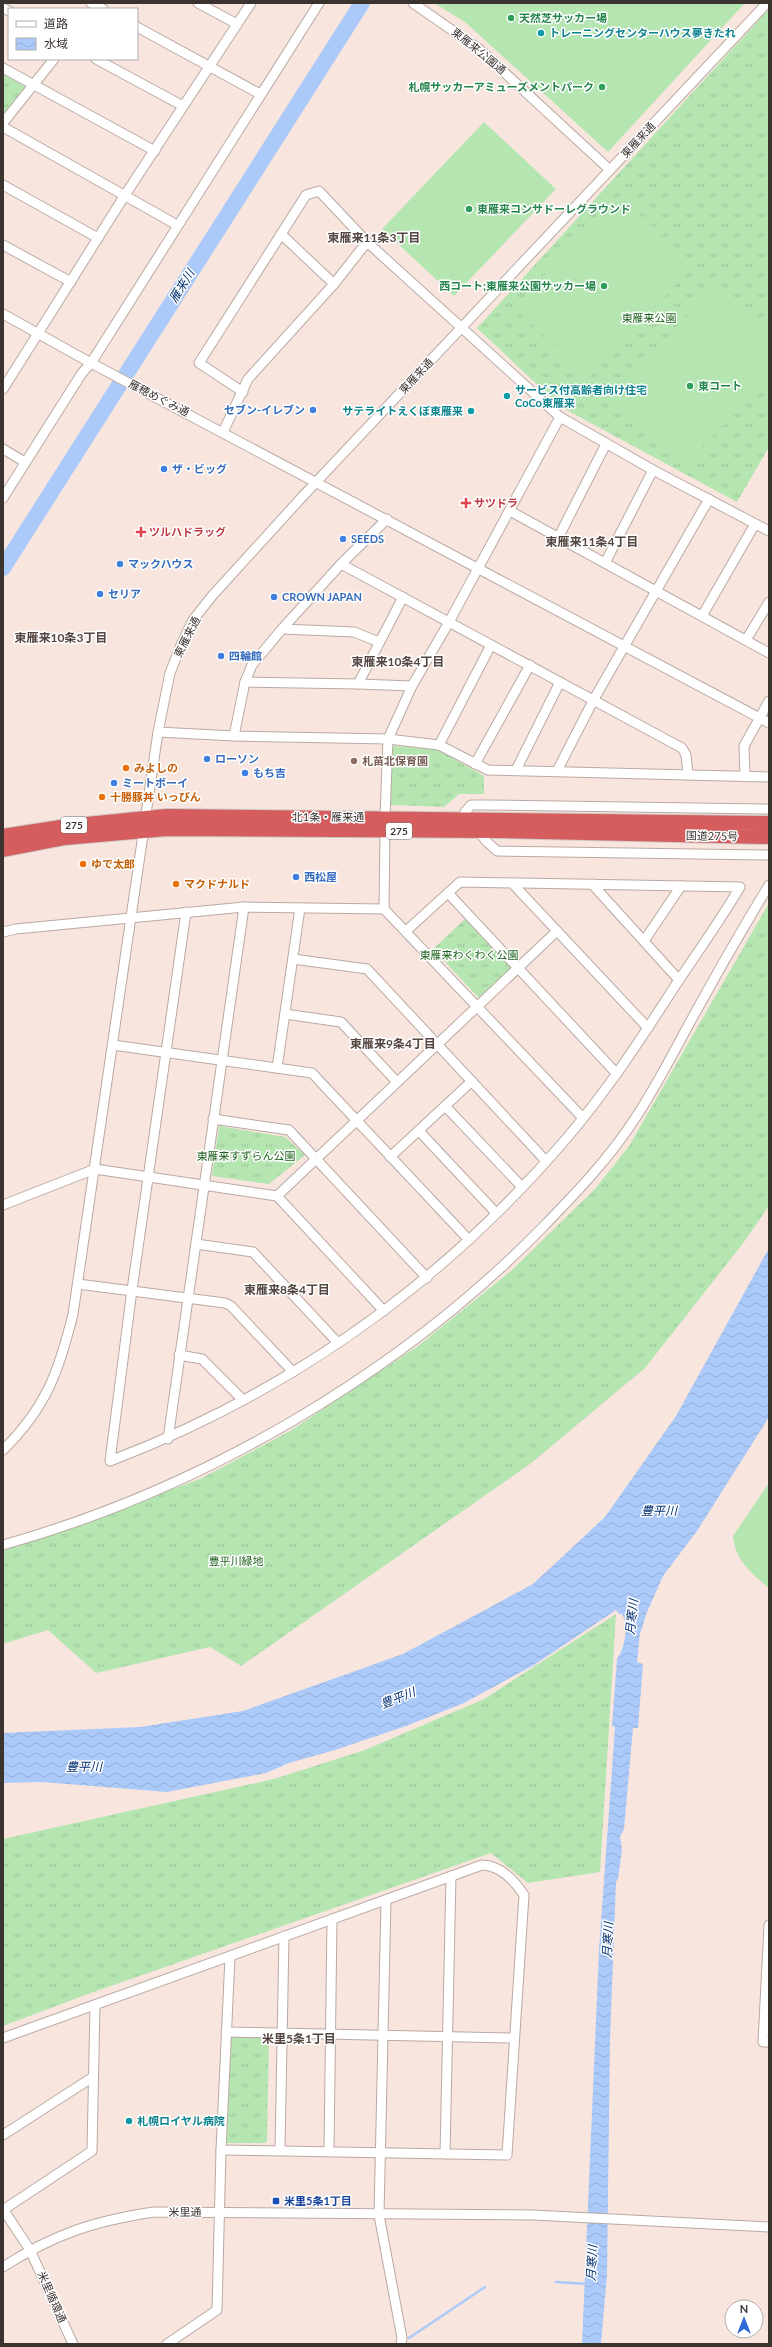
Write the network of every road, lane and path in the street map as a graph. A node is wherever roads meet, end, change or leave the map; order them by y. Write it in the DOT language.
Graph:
graph roads {
  1 [pos="91,3"];
  2 [pos="198,3"];
  3 [pos="251,3"];
  4 [pos="319,3"];
  5 [pos="413,3"];
  6 [pos="767,3"];
  7 [pos="101,8"];
  8 [pos="238,24"];
  9 [pos="138,28"];
  10 [pos="53,60"];
  11 [pos="98,60"];
  12 [pos="210,66"];
  13 [pos="3,68"];
  14 [pos="33,84"];
  15 [pos="260,94"];
  16 [pos="184,106"];
  17 [pos="3,123"];
  18 [pos="3,127"];
  19 [pos="156,150"];
  20 [pos="610,170"];
  21 [pos="3,185"];
  22 [pos="125,194"];
  23 [pos="177,226"];
  24 [pos="281,234"];
  25 [pos="98,238"];
  26 [pos="367,242"];
  27 [pos="3,245"];
  28 [pos="71,282"];
  29 [pos="334,284"];
  30 [pos="3,314"];
  31 [pos="463,327"];
  32 [pos="39,334"];
  33 [pos="91,363"];
  34 [pos="4,385"];
  35 [pos="243,392"];
  36 [pos="560,417"];
  37 [pos="223,432"];
  38 [pos="606,444"];
  39 [pos="3,449"];
  40 [pos="26,462"];
  41 [pos="653,470"];
  42 [pos="316,482"];
  43 [pos="3,498"];
  44 [pos="709,499"];
  45 [pos="510,511"];
  46 [pos="388,519"];
  47 [pos="755,524"];
  48 [pos="769,531"];
  49 [pos="558,538"];
  50 [pos="342,564"];
  51 [pos="605,564"];
  52 [pos="478,568"];
  53 [pos="654,590"];
  54 [pos="403,597"];
  55 [pos="769,602"];
  56 [pos="702,616"];
  57 [pos="449,622"];
  58 [pos="282,629"];
  59 [pos="746,640"];
  60 [pos="379,642"];
  61 [pos="491,645"];
  62 [pos="624,645"];
  63 [pos="769,653"];
  64 [pos="530,665"];
  65 [pos="245,682"];
  66 [pos="560,682"];
  67 [pos="358,684"];
  68 [pos="412,686"];
  69 [pos="594,699"];
  70 [pos="769,701"];
  71 [pos="759,718"];
  72 [pos="769,723"];
  73 [pos="158,732"];
  74 [pos="234,736"];
  75 [pos="388,739"];
  76 [pos="439,745"];
  77 [pos="475,764"];
  78 [pos="516,770"];
  79 [pos="557,771"];
  80 [pos="688,775"];
  81 [pos="745,777"];
  82 [pos="769,777"];
  83 [pos="769,809"];
  84 [pos="468,818"];
  85 [pos="769,823"];
  86 [pos="385,824"];
  87 [pos="144,825"];
  88 [pos="654,828"];
  89 [pos="480,831"];
  90 [pos="3,836"];
  91 [pos="769,837"];
  92 [pos="3,850"];
  93 [pos="769,854"];
  94 [pos="512,883"];
  95 [pos="592,884"];
  96 [pos="769,885"];
  97 [pos="681,886"];
  98 [pos="448,893"];
  99 [pos="244,907"];
  100 [pos="300,908"];
  101 [pos="384,909"];
  102 [pos="186,912"];
  103 [pos="131,917"];
  104 [pos="406,931"];
  105 [pos="557,931"];
  106 [pos="3,932"];
  107 [pos="644,942"];
  108 [pos="293,959"];
  109 [pos="518,968"];
  110 [pos="679,980"];
  111 [pos="477,1007"];
  112 [pos="285,1014"];
  113 [pos="648,1028"];
  114 [pos="436,1044"];
  115 [pos="113,1045"];
  116 [pos="166,1052"];
  117 [pos="222,1060"];
  118 [pos="277,1068"];
  119 [pos="617,1074"];
  120 [pos="472,1081"];
  121 [pos="397,1082"];
  122 [pos="445,1106"];
  123 [pos="583,1118"];
  124 [pos="213,1119"];
  125 [pos="356,1120"];
  126 [pos="419,1131"];
  127 [pos="390,1157"];
  128 [pos="315,1158"];
  129 [pos="546,1161"];
  130 [pos="95,1169"];
  131 [pos="148,1178"];
  132 [pos="204,1186"];
  133 [pos="522,1187"];
  134 [pos="277,1196"];
  135 [pos="3,1205"];
  136 [pos="496,1213"];
  137 [pos="469,1240"];
  138 [pos="196,1244"];
  139 [pos="427,1278"];
  140 [pos="78,1284"];
  141 [pos="132,1290"];
  142 [pos="187,1299"];
  143 [pos="384,1311"];
  144 [pos="338,1343"];
  145 [pos="179,1354"];
  146 [pos="293,1372"];
  147 [pos="243,1400"];
  148 [pos="168,1439"];
  149 [pos="3,1450"];
  150 [pos="3,1545"];
  151 [pos="451,1876"];
  152 [pos="386,1900"];
  153 [pos="332,1919"];
  154 [pos="769,1925"];
  155 [pos="284,1936"];
  156 [pos="230,1957"];
  157 [pos="95,2005"];
  158 [pos="226,2032"];
  159 [pos="281,2033"];
  160 [pos="330,2034"];
  161 [pos="383,2036"];
  162 [pos="448,2036"];
  163 [pos="3,2038"];
  164 [pos="514,2038"];
  165 [pos="769,2042"];
  166 [pos="93,2078"];
  167 [pos="3,2135"];
  168 [pos="221,2150"];
  169 [pos="280,2150"];
  170 [pos="329,2151"];
  171 [pos="380,2151"];
  172 [pos="445,2154"];
  173 [pos="3,2210"];
  174 [pos="219,2211"];
  175 [pos="379,2215"];
  176 [pos="769,2227"];
  177 [pos="30,2250"];
  178 [pos="3,2267"];
  179 [pos="402,2341"];
  180 [pos="73,2344"];
  181 [pos="167,2344"];
  182 [pos="393,2344"];
  1 -- 7 [label="street"];
  2 -- 8 [label="street"];
  3 -- 8 [label="street"];
  4 -- 15 [label="street"];
  5 -- 20 [label="street, 東雁来公園通"];
  6 -- 20 [label="street, 東雁来通"];
  8 -- 12 [label="street"];
  9 -- 12 [label="street"];
  10 -- 14 [label="street"];
  11 -- 16 [label="street"];
  12 -- 15 [label="street"];
  12 -- 16 [label="street"];
  13 -- 14 [label="street"];
  14 -- 17 [label="street"];
  14 -- 19 [label="street"];
  15 -- 23 [label="street"];
  16 -- 19 [label="street"];
  18 -- 22 [label="street"];
  19 -- 22 [label="street"];
  20 -- 31 [label="street, 東雁来通"];
  21 -- 25 [label="street"];
  22 -- 23 [label="street"];
  22 -- 25 [label="street"];
  23 -- 33 [label="street"];
  24 -- 26 [label="street"];
  24 -- 29 [label="street"];
  24 -- 35 [label="street"];
  25 -- 28 [label="street"];
  26 -- 29 [label="street"];
  26 -- 31 [label="street"];
  27 -- 28 [label="street"];
  28 -- 32 [label="street"];
  29 -- 35 [label="street"];
  30 -- 32 [label="street, 雁穂めぐみ通"];
  31 -- 36 [label="street"];
  31 -- 42 [label="street, 東雁来通"];
  32 -- 33 [label="street, 雁穂めぐみ通"];
  32 -- 34 [label="street"];
  33 -- 37 [label="street, 雁穂めぐみ通"];
  33 -- 40 [label="street"];
  35 -- 37 [label="street"];
  36 -- 38 [label="street"];
  36 -- 45 [label="street"];
  37 -- 42 [label="street, 雁穂めぐみ通"];
  38 -- 41 [label="street"];
  38 -- 49 [label="street"];
  39 -- 40 [label="street"];
  40 -- 43 [label="street"];
  41 -- 44 [label="street"];
  41 -- 51 [label="street"];
  42 -- 46 [label="street, 雁穂めぐみ通"];
  42 -- 73 [label="street, 東雁来通"];
  44 -- 47 [label="street"];
  44 -- 53 [label="street"];
  45 -- 49 [label="street"];
  45 -- 52 [label="street"];
  46 -- 50 [label="street"];
  46 -- 52 [label="street, 雁穂めぐみ通"];
  47 -- 48 [label="street"];
  47 -- 56 [label="street"];
  49 -- 51 [label="street"];
  50 -- 54 [label="street"];
  50 -- 58 [label="street"];
  51 -- 53 [label="street"];
  52 -- 57 [label="street"];
  52 -- 62 [label="street, 雁穂めぐみ通"];
  53 -- 56 [label="street"];
  53 -- 62 [label="street"];
  54 -- 57 [label="street"];
  54 -- 60 [label="street"];
  55 -- 59 [label="street"];
  56 -- 59 [label="street"];
  57 -- 61 [label="street"];
  57 -- 68 [label="street"];
  58 -- 60 [label="street"];
  58 -- 65 [label="street"];
  59 -- 63 [label="street"];
  60 -- 67 [label="street"];
  61 -- 64 [label="street"];
  61 -- 76 [label="street"];
  62 -- 69 [label="street"];
  62 -- 71 [label="street, 雁穂めぐみ通"];
  64 -- 66 [label="street"];
  64 -- 77 [label="street"];
  65 -- 67 [label="street"];
  65 -- 74 [label="street"];
  66 -- 69 [label="street"];
  66 -- 78 [label="street"];
  67 -- 68 [label="street"];
  68 -- 75 [label="street"];
  69 -- 79 [label="street"];
  69 -- 80 [label="street"];
  70 -- 71 [label="street"];
  71 -- 72 [label="street, 雁穂めぐみ通"];
  71 -- 81 [label="street"];
  73 -- 74 [label="street"];
  73 -- 87 [label="street, 東雁来通"];
  74 -- 75 [label="street"];
  75 -- 76 [label="street"];
  75 -- 86 [label="street"];
  76 -- 77 [label="street"];
  77 -- 78 [label="street"];
  78 -- 79 [label="street"];
  79 -- 80 [label="street"];
  80 -- 81 [label="street"];
  81 -- 82 [label="street"];
  83 -- 84 [label="street"];
  84 -- 86 [label="highway, 北1条・雁来通 / 275"];
  84 -- 88 [label="highway, 北1条・雁来通 / 275"];
  84 -- 89 [label="street"];
  85 -- 88 [label="highway, 国道275号 / 275"];
  86 -- 87 [label="highway, 北1条・雁来通 / 275"];
  86 -- 89 [label="highway, 北1条・雁来通 / 275"];
  86 -- 101 [label="street"];
  87 -- 90 [label="highway, 北1条・雁来通 / 275"];
  87 -- 92 [label="highway, 北1条・雁来通 / 275"];
  87 -- 103 [label="street, 東雁来通"];
  88 -- 89 [label="highway, 北1条・雁来通 / 275"];
  88 -- 91 [label="highway, 国道275号 / 275"];
  89 -- 93 [label="street"];
  94 -- 95 [label="street"];
  94 -- 98 [label="street"];
  94 -- 105 [label="street"];
  95 -- 97 [label="street"];
  95 -- 107 [label="street"];
  96 -- 150 [label="street"];
  97 -- 107 [label="street"];
  97 -- 110 [label="street"];
  98 -- 104 [label="street"];
  98 -- 109 [label="street"];
  99 -- 100 [label="street"];
  99 -- 102 [label="street"];
  99 -- 117 [label="street"];
  100 -- 101 [label="street"];
  100 -- 108 [label="street"];
  101 -- 104 [label="street"];
  102 -- 103 [label="street"];
  102 -- 116 [label="street"];
  103 -- 106 [label="street"];
  103 -- 115 [label="street, 東雁来通"];
  104 -- 111 [label="street"];
  105 -- 109 [label="street"];
  105 -- 113 [label="street"];
  107 -- 110 [label="street"];
  108 -- 112 [label="street"];
  108 -- 114 [label="street"];
  109 -- 111 [label="street"];
  109 -- 119 [label="street"];
  110 -- 113 [label="street"];
  111 -- 114 [label="street"];
  111 -- 123 [label="street"];
  112 -- 118 [label="street"];
  112 -- 121 [label="street"];
  113 -- 119 [label="street"];
  114 -- 120 [label="street"];
  114 -- 121 [label="street"];
  115 -- 116 [label="street"];
  115 -- 130 [label="street, 東雁来通"];
  116 -- 117 [label="street"];
  116 -- 131 [label="street"];
  117 -- 118 [label="street"];
  117 -- 124 [label="street"];
  118 -- 125 [label="street"];
  119 -- 123 [label="street"];
  120 -- 122 [label="street"];
  120 -- 129 [label="street"];
  121 -- 125 [label="street"];
  122 -- 126 [label="street"];
  122 -- 133 [label="street"];
  123 -- 129 [label="street"];
  124 -- 128 [label="street"];
  124 -- 132 [label="street"];
  125 -- 127 [label="street"];
  125 -- 128 [label="street"];
  126 -- 127 [label="street"];
  126 -- 136 [label="street"];
  127 -- 137 [label="street"];
  128 -- 134 [label="street"];
  128 -- 139 [label="street"];
  129 -- 133 [label="street"];
  130 -- 131 [label="street"];
  130 -- 135 [label="street"];
  130 -- 140 [label="street, 東雁来通"];
  131 -- 132 [label="street"];
  131 -- 141 [label="street"];
  132 -- 134 [label="street"];
  132 -- 138 [label="street"];
  133 -- 136 [label="street"];
  134 -- 143 [label="street"];
  136 -- 137 [label="street"];
  137 -- 139 [label="street"];
  138 -- 142 [label="street"];
  138 -- 144 [label="street"];
  139 -- 143 [label="street"];
  140 -- 141 [label="street"];
  140 -- 149 [label="street, 東雁来通"];
  141 -- 142 [label="street"];
  141 -- 148 [label="street"];
  142 -- 145 [label="street"];
  142 -- 146 [label="street"];
  143 -- 144 [label="street"];
  144 -- 146 [label="street"];
  145 -- 147 [label="street"];
  145 -- 148 [label="street"];
  146 -- 147 [label="street"];
  147 -- 148 [label="street"];
  151 -- 152 [label="street"];
  151 -- 162 [label="street"];
  151 -- 164 [label="street"];
  152 -- 153 [label="street"];
  152 -- 161 [label="street"];
  153 -- 155 [label="street"];
  153 -- 160 [label="street"];
  154 -- 165 [label="street"];
  155 -- 156 [label="street"];
  155 -- 159 [label="street"];
  156 -- 157 [label="street"];
  156 -- 158 [label="street"];
  157 -- 163 [label="street"];
  157 -- 166 [label="street"];
  158 -- 159 [label="street"];
  158 -- 168 [label="street"];
  159 -- 160 [label="street"];
  159 -- 169 [label="street"];
  160 -- 161 [label="street"];
  160 -- 170 [label="street"];
  161 -- 162 [label="street"];
  161 -- 171 [label="street"];
  162 -- 164 [label="street"];
  162 -- 172 [label="street"];
  164 -- 172 [label="street"];
  166 -- 167 [label="street"];
  166 -- 173 [label="street"];
  168 -- 169 [label="street"];
  168 -- 174 [label="street"];
  169 -- 170 [label="street"];
  170 -- 171 [label="street"];
  171 -- 172 [label="street"];
  171 -- 175 [label="street"];
  173 -- 177 [label="street, 米里循環通"];
  174 -- 175 [label="street, 米里通"];
  174 -- 177 [label="street, 米里通"];
  174 -- 181 [label="street"];
  175 -- 176 [label="street, 米里通"];
  175 -- 179 [label="street"];
  177 -- 178 [label="street, 米里通"];
  177 -- 180 [label="street, 米里循環通"];
  179 -- 182 [label="street"];
}
